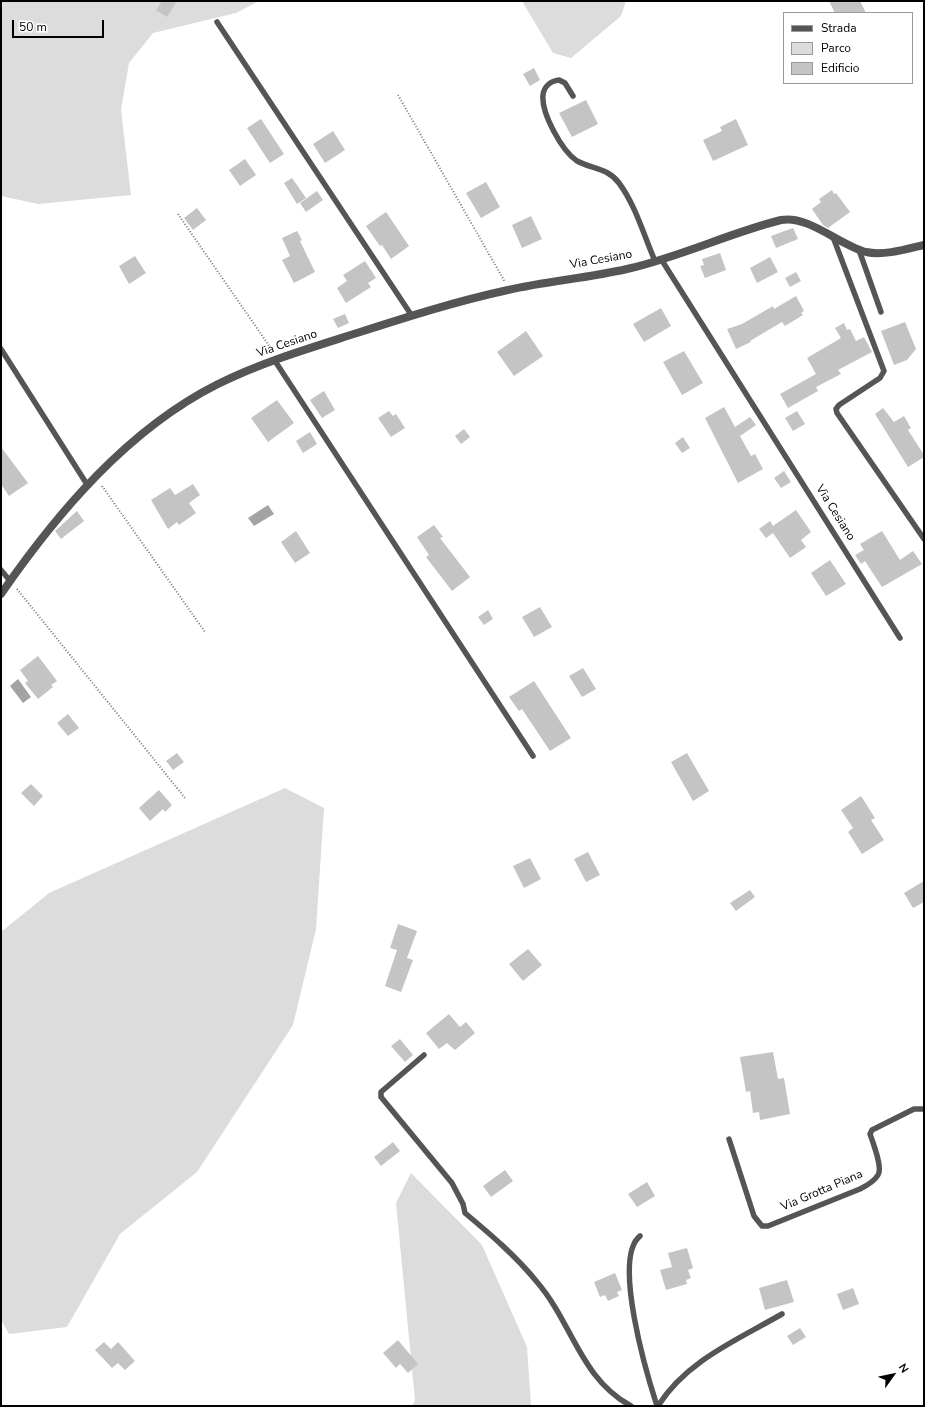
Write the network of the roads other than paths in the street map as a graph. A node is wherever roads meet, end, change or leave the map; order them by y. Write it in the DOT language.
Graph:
graph roads {
  1 [pos="217,22"];
  2 [pos="573,96"];
  3 [pos="833,237"];
  4 [pos="924,245"];
  5 [pos="859,250"];
  6 [pos="658,260"];
  7 [pos="880,312"];
  8 [pos="412,316"];
  9 [pos="1,349"];
  10 [pos="277,360"];
  11 [pos="88,486"];
  12 [pos="924,539"];
  13 [pos="1,570"];
  14 [pos="10,581"];
  15 [pos="1,594"];
  16 [pos="900,638"];
  17 [pos="533,756"];
  18 [pos="424,1055"];
  19 [pos="924,1109"];
  20 [pos="729,1139"];
  21 [pos="640,1236"];
  22 [pos="782,1314"];
  23 [pos="631,1406"];
  24 [pos="657,1406"];
  1 -- 8 [label="lane"];
  2 -- 6 [label="lane"];
  3 -- 5 [label="street, Via Cesiano"];
  3 -- 6 [label="street, Via Cesiano"];
  3 -- 12 [label="lane"];
  4 -- 5 [label="street, Via Cesiano"];
  5 -- 7 [label="lane"];
  6 -- 8 [label="street, Via Cesiano"];
  6 -- 16 [label="lane, Via Cesiano"];
  8 -- 10 [label="street, Via Cesiano"];
  9 -- 11 [label="lane"];
  10 -- 11 [label="street, Via Cesiano"];
  10 -- 17 [label="lane"];
  11 -- 14 [label="street, Via Cesiano"];
  13 -- 14 [label="lane"];
  14 -- 15 [label="street, Via Cesiano"];
  18 -- 23 [label="lane"];
  19 -- 20 [label="lane, Via Grotta Piana"];
  21 -- 24 [label="lane"];
  22 -- 24 [label="lane"];
}
